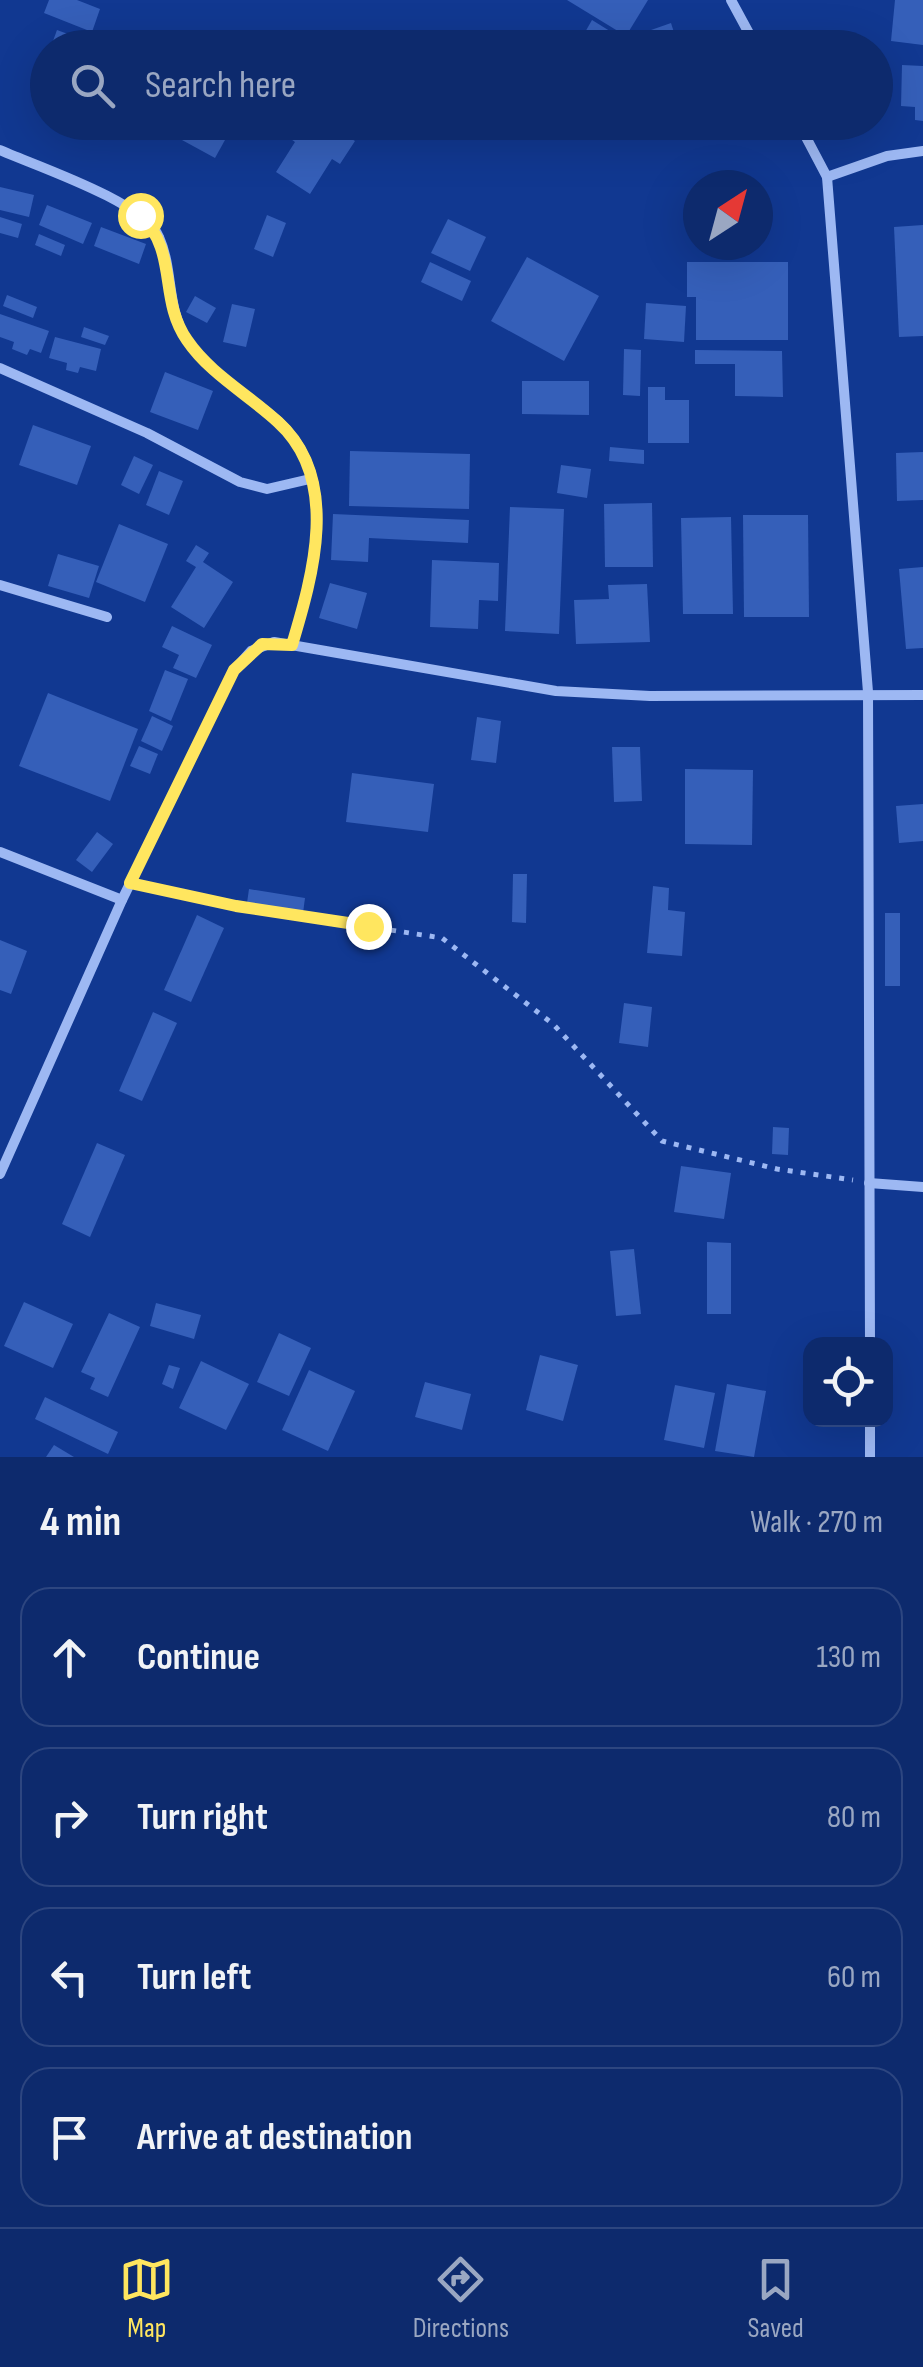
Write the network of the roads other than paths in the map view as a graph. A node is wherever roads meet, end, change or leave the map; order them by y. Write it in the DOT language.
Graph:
graph roads {
  1 [pos="731,0"];
  2 [pos="747,30"];
  3 [pos="807,140"];
  4 [pos="0,150"];
  5 [pos="923,151"];
  6 [pos="827,177"];
  7 [pos="0,368"];
  8 [pos="310,479"];
  9 [pos="0,585"];
  10 [pos="106,616"];
  11 [pos="292,645"];
  12 [pos="868,692"];
  13 [pos="923,695"];
  14 [pos="0,852"];
  15 [pos="122,900"];
  16 [pos="0,1174"];
  17 [pos="869,1183"];
  18 [pos="923,1187"];
  19 [pos="870,1337"];
  20 [pos="870,1427"];
  21 [pos="870,1457"];
  1 -- 2 [label="street"];
  3 -- 6 [label="street"];
  4 -- 8 [label="street"];
  5 -- 6 [label="street"];
  6 -- 12 [label="street"];
  7 -- 8 [label="street"];
  8 -- 11 [label="street"];
  9 -- 10 [label="street"];
  11 -- 12 [label="street"];
  11 -- 15 [label="street"];
  12 -- 13 [label="street"];
  12 -- 17 [label="street"];
  14 -- 15 [label="street"];
  15 -- 16 [label="street"];
  17 -- 18 [label="street"];
  17 -- 19 [label="street"];
  20 -- 21 [label="street"];
}
